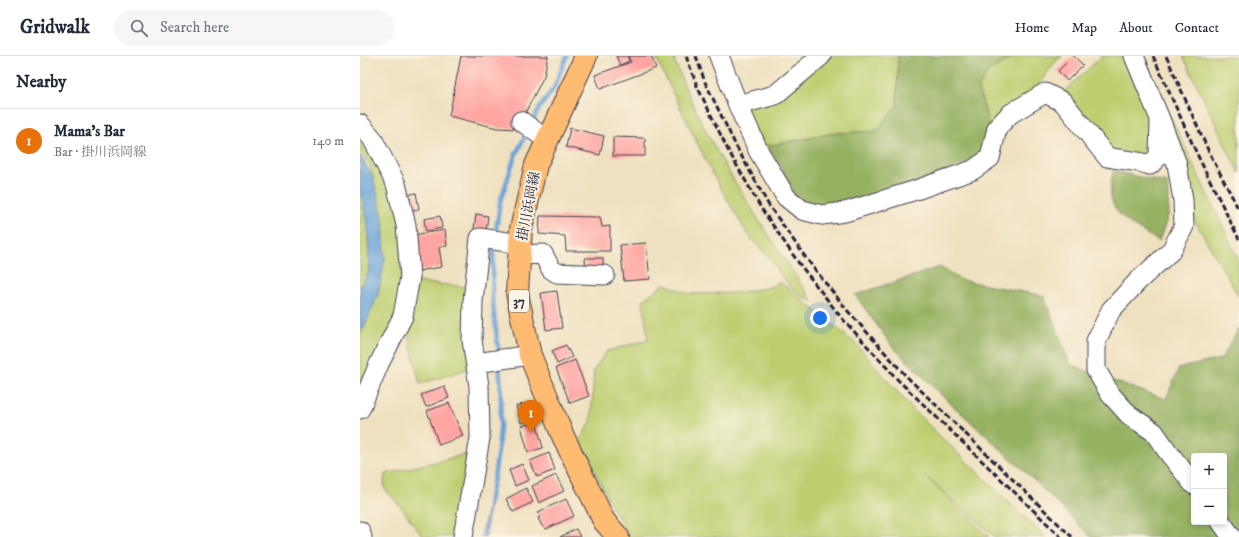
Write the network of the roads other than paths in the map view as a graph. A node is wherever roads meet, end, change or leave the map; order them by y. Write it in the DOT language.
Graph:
graph roads {
  1 [pos="586,56"];
  2 [pos="719,56"];
  3 [pos="821,56"];
  4 [pos="1134,56"];
  5 [pos="738,105"];
  6 [pos="1160,119"];
  7 [pos="360,124"];
  8 [pos="508,245"];
  9 [pos="605,274"];
  10 [pos="521,356"];
  11 [pos="481,362"];
  12 [pos="360,410"];
  13 [pos="1191,481"];
  14 [pos="1223,525"];
  15 [pos="360,531"];
  16 [pos="611,532"];
  17 [pos="362,537"];
  18 [pos="463,537"];
  19 [pos="1232,537"];
  1 -- 8 [label="main road, 掛川浜岡線 / 37"];
  2 -- 5 [label="street"];
  3 -- 5 [label="street"];
  4 -- 6 [label="street"];
  5 -- 6 [label="street"];
  6 -- 13 [label="street"];
  7 -- 12 [label="street"];
  8 -- 9 [label="street"];
  8 -- 10 [label="main road, 掛川浜岡線 / 37"];
  8 -- 11 [label="street"];
  10 -- 11 [label="street"];
  10 -- 16 [label="main road, 掛川浜岡線 / 37"];
  11 -- 18 [label="street"];
  14 -- 19 [label="street"];
  15 -- 17 [label="street"];
}
